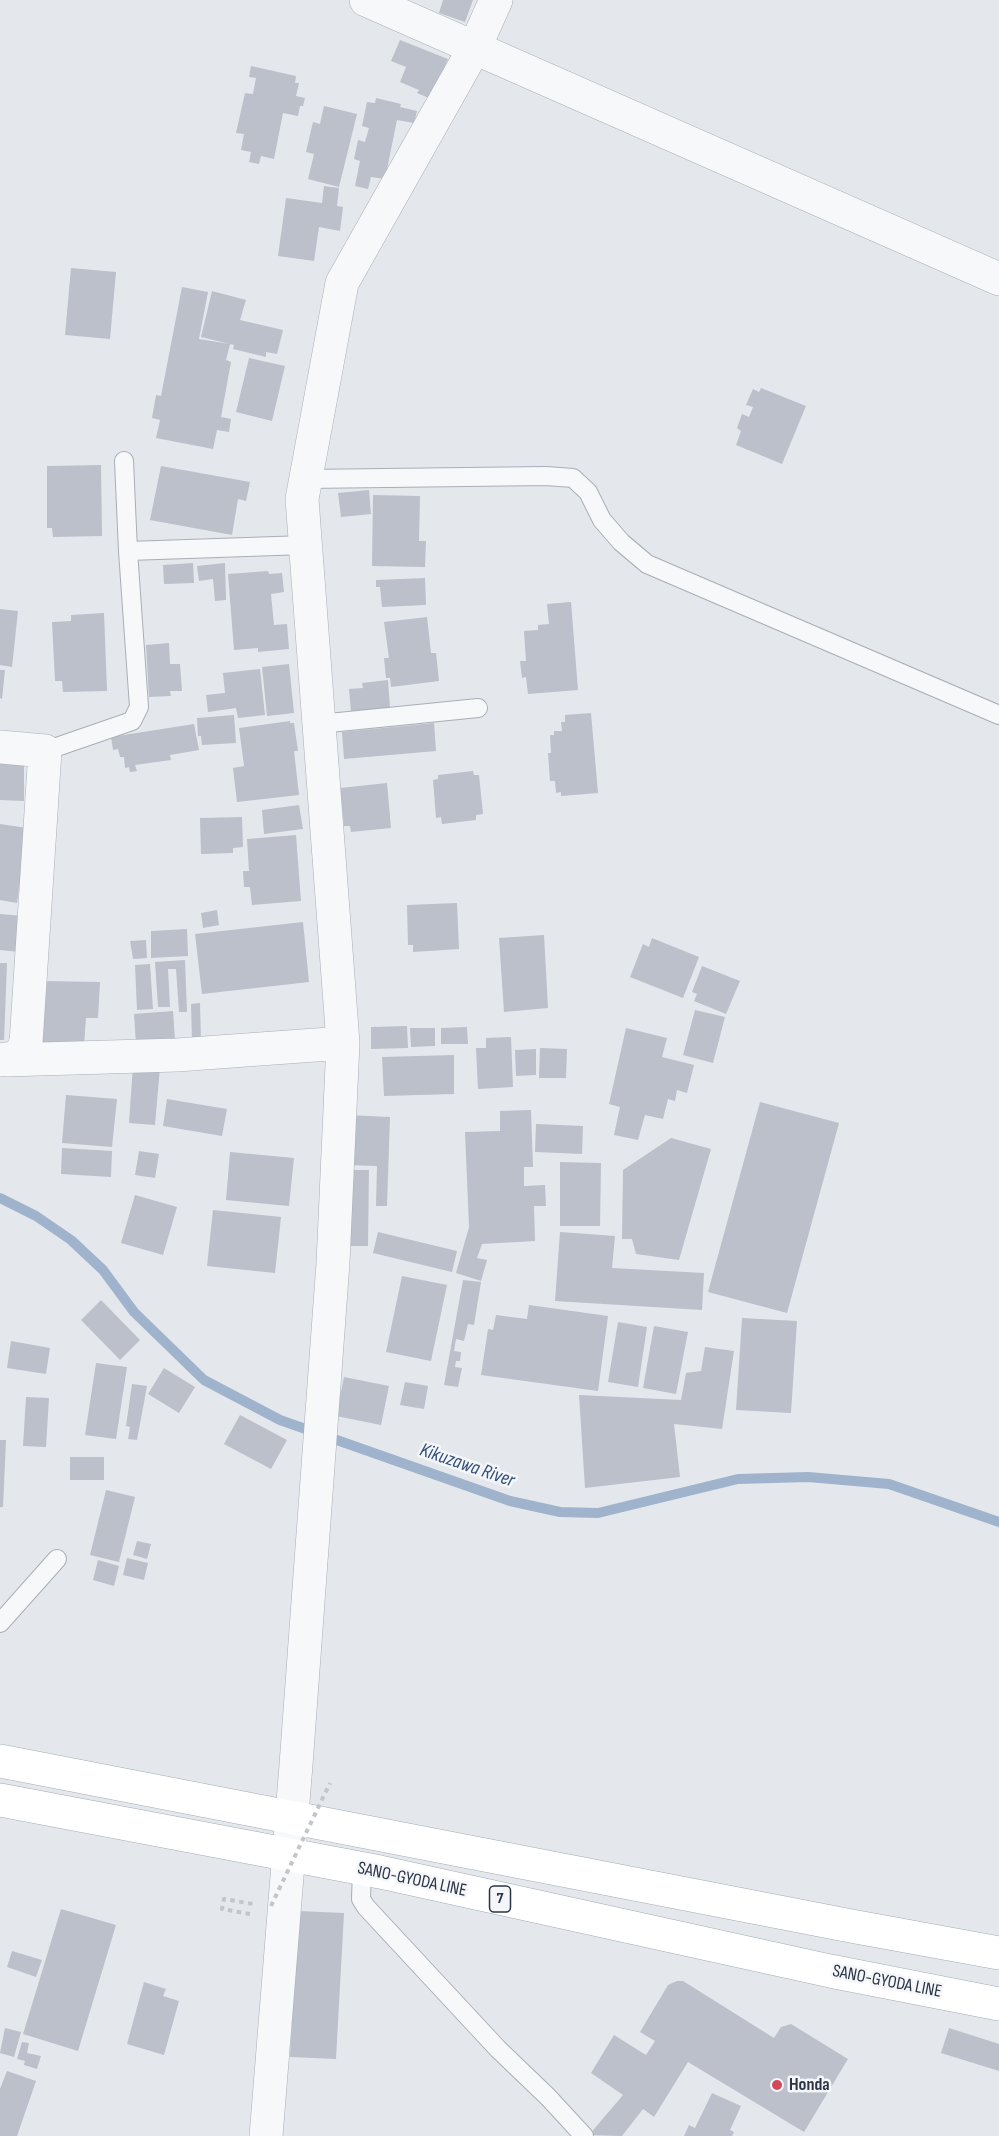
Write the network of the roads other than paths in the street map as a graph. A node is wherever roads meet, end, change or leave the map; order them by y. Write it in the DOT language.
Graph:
graph roads {
  1 [pos="366,0"];
  2 [pos="496,0"];
  3 [pos="475,47"];
  4 [pos="999,279"];
  5 [pos="124,461"];
  6 [pos="305,480"];
  7 [pos="306,545"];
  8 [pos="128,550"];
  9 [pos="478,708"];
  10 [pos="999,715"];
  11 [pos="319,724"];
  12 [pos="0,747"];
  13 [pos="45,751"];
  14 [pos="344,1043"];
  15 [pos="3,1060"];
  16 [pos="57,1559"];
  17 [pos="0,1623"];
  18 [pos="0,1761"];
  19 [pos="0,1800"];
  20 [pos="291,1819"];
  21 [pos="288,1855"];
  22 [pos="362,1869"];
  23 [pos="999,1953"];
  24 [pos="999,2004"];
  25 [pos="266,2136"];
  26 [pos="584,2136"];
  1 -- 3 [label="street"];
  2 -- 3 [label="street"];
  3 -- 4 [label="street"];
  3 -- 6 [label="street"];
  5 -- 8 [label="lane"];
  6 -- 7 [label="street"];
  6 -- 10 [label="lane"];
  7 -- 8 [label="lane"];
  7 -- 11 [label="street"];
  8 -- 13 [label="lane"];
  9 -- 11 [label="lane"];
  11 -- 14 [label="street"];
  12 -- 13 [label="street"];
  13 -- 15 [label="street"];
  14 -- 15 [label="street"];
  14 -- 20 [label="street"];
  16 -- 17 [label="lane"];
  18 -- 20 [label="main road, SANO-GYODA LINE / 7"];
  19 -- 21 [label="main road, SANO-GYODA LINE / 7"];
  20 -- 21 [label="street"];
  20 -- 23 [label="main road, SANO-GYODA LINE / 7"];
  21 -- 22 [label="main road, SANO-GYODA LINE / 7"];
  21 -- 25 [label="street"];
  22 -- 24 [label="main road, SANO-GYODA LINE / 7"];
  22 -- 26 [label="lane"];
}
